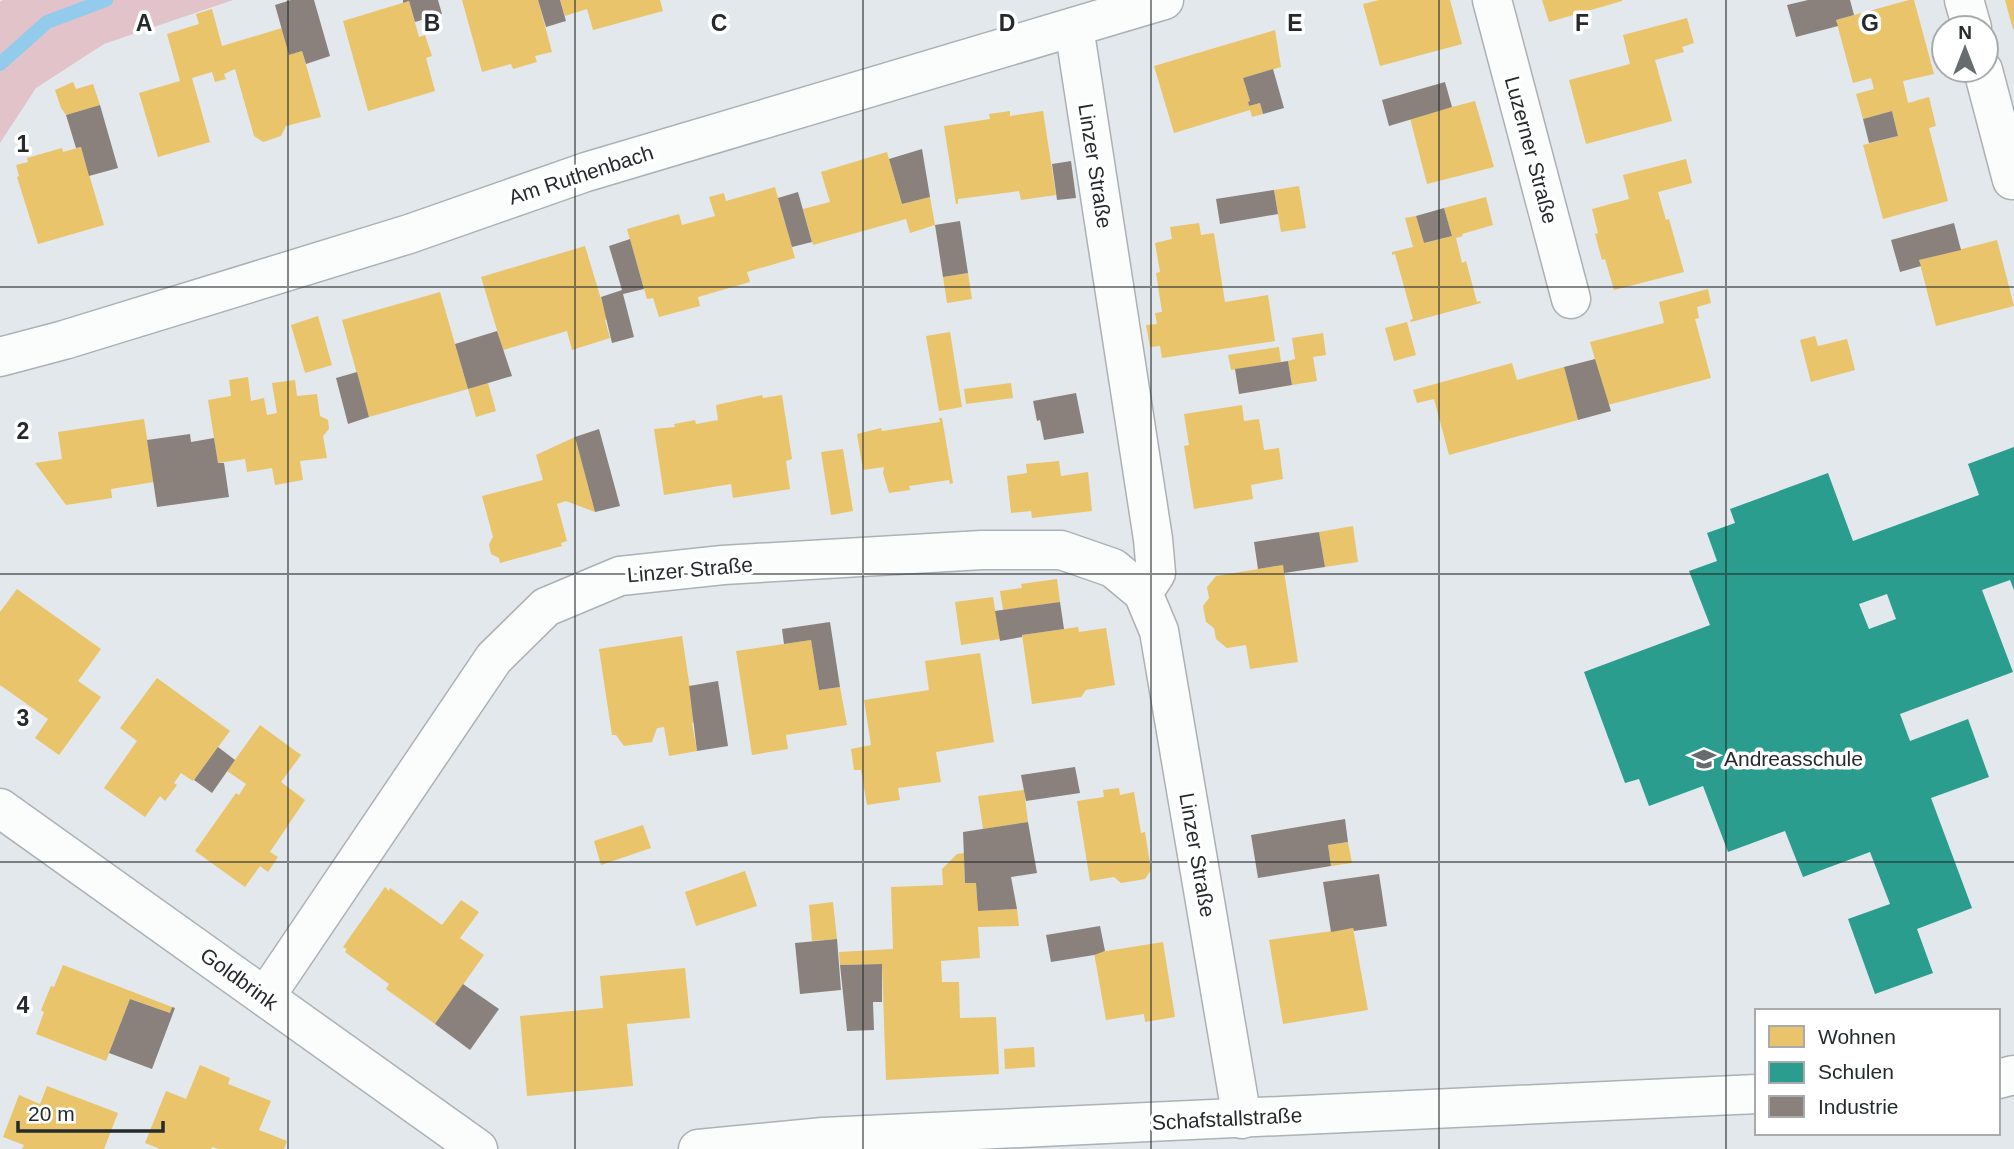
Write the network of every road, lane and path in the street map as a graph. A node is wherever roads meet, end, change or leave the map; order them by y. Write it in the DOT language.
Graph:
graph roads {
  1 [pos="1164,0"];
  2 [pos="1492,0"];
  3 [pos="1074,27"];
  4 [pos="1987,84"];
  5 [pos="2012,180"];
  6 [pos="1571,299"];
  7 [pos="0,357"];
  8 [pos="1143,593"];
  9 [pos="0,808"];
  10 [pos="265,997"];
  11 [pos="1755,1094"];
  12 [pos="1242,1119"];
  13 [pos="824,1143"];
  14 [pos="478,1149"];
  15 [pos="698,1149"];
  1 -- 3 [label="street, Am Ruthenbach"];
  2 -- 6 [label="street, Luzerner Straße"];
  3 -- 7 [label="street, Am Ruthenbach"];
  3 -- 8 [label="street, Linzer Straße"];
  4 -- 5 [label="street"];
  8 -- 10 [label="street, Linzer Straße"];
  8 -- 12 [label="street, Linzer Straße"];
  9 -- 10 [label="street, Goldbrink"];
  10 -- 14 [label="street, Goldbrink"];
  11 -- 12 [label="street, Schafstallstraße"];
  12 -- 13 [label="street, Schafstallstraße"];
  13 -- 15 [label="street, Schafstallstraße"];
}
